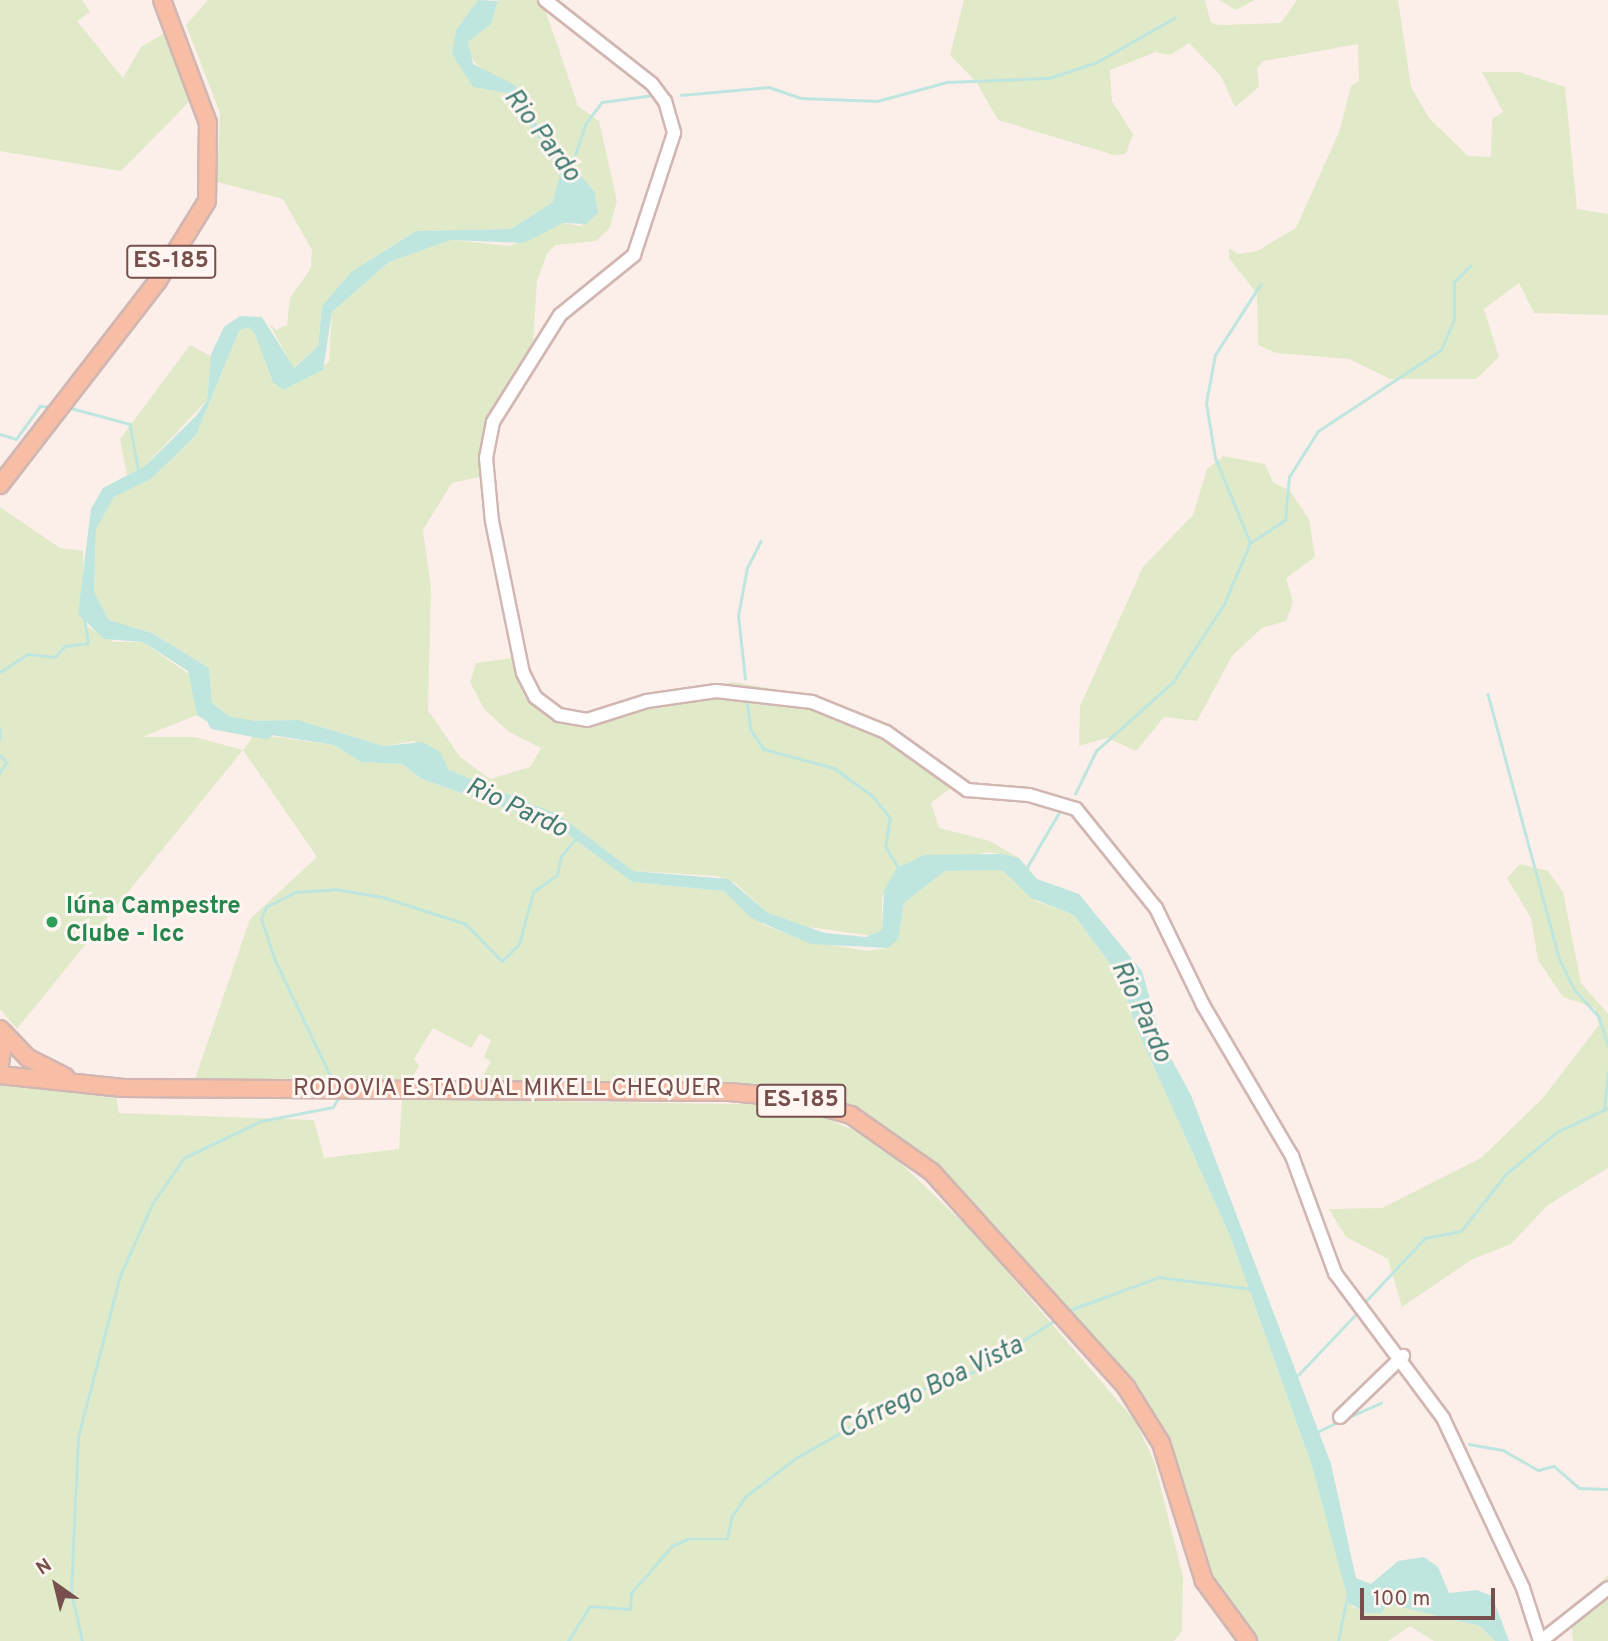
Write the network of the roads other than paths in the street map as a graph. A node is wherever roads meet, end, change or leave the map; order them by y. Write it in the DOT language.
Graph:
graph roads {
  1 [pos="162,0"];
  2 [pos="545,0"];
  3 [pos="0,485"];
  4 [pos="2,1031"];
  5 [pos="0,1065"];
  6 [pos="0,1075"];
  7 [pos="75,1081"];
  8 [pos="1403,1356"];
  9 [pos="1340,1417"];
  10 [pos="1608,1588"];
  11 [pos="1248,1641"];
  12 [pos="1541,1641"];
  1 -- 3 [label="main road, ES-185"];
  2 -- 8 [label="street"];
  4 -- 5 [label="main road, ES-185"];
  4 -- 7 [label="main road, ES-185"];
  6 -- 7 [label="main road, ES-185"];
  7 -- 11 [label="main road, RODOVIA ESTADUAL MIKELL CHEQUER / ES-185"];
  8 -- 9 [label="street"];
  8 -- 12 [label="street"];
  10 -- 12 [label="street"];
}
